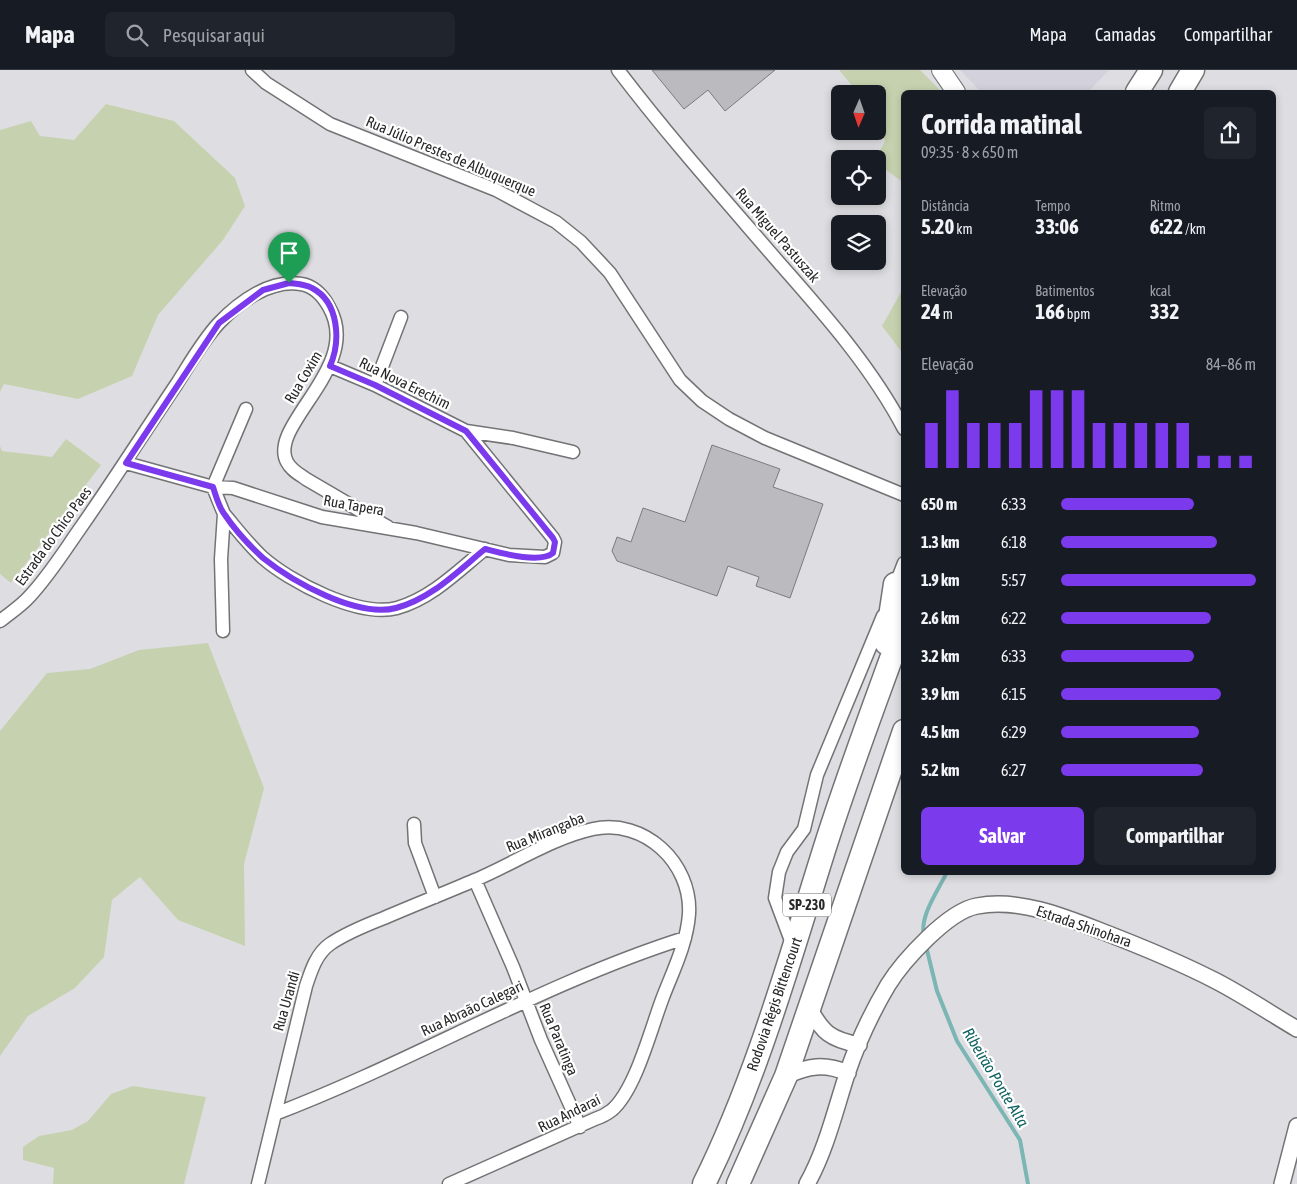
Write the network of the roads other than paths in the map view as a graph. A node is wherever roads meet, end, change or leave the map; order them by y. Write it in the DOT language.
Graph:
graph roads {
  1 [pos="252,70"];
  2 [pos="618,70"];
  3 [pos="941,70"];
  4 [pos="1151,70"];
  5 [pos="1193,70"];
  6 [pos="955,90"];
  7 [pos="1138,90"];
  8 [pos="1181,90"];
  9 [pos="401,317"];
  10 [pos="330,366"];
  11 [pos="375,385"];
  12 [pos="246,408"];
  13 [pos="901,423"];
  14 [pos="466,431"];
  15 [pos="573,452"];
  16 [pos="126,463"];
  17 [pos="213,487"];
  18 [pos="901,494"];
  19 [pos="224,514"];
  20 [pos="388,527"];
  21 [pos="546,530"];
  22 [pos="485,549"];
  23 [pos="901,571"];
  24 [pos="896,584"];
  25 [pos="0,621"];
  26 [pos="223,631"];
  27 [pos="901,631"];
  28 [pos="901,740"];
  29 [pos="858,744"];
  30 [pos="414,824"];
  31 [pos="475,880"];
  32 [pos="435,897"];
  33 [pos="685,938"];
  34 [pos="794,948"];
  35 [pos="526,1002"];
  36 [pos="808,1008"];
  37 [pos="1297,1029"];
  38 [pos="859,1046"];
  39 [pos="848,1073"];
  40 [pos="786,1076"];
  41 [pos="275,1114"];
  42 [pos="1297,1126"];
  43 [pos="580,1127"];
  44 [pos="258,1184"];
  45 [pos="449,1184"];
  46 [pos="704,1184"];
  47 [pos="738,1184"];
  48 [pos="807,1184"];
  49 [pos="1282,1184"];
  1 -- 18 [label="street, Rua Júlio Prestes de Albuquerque"];
  2 -- 13 [label="street, Rua Miguel Pastuszak"];
  3 -- 6 [label="main road"];
  4 -- 7 [label="highway"];
  5 -- 8 [label="highway"];
  9 -- 11 [label="street"];
  10 -- 11 [label="street, Rua Nova Erechim"];
  10 -- 16 [label="street, Rua Coxim"];
  10 -- 20 [label="street, Rua Coxim"];
  11 -- 14 [label="street, Rua Nova Erechim"];
  12 -- 17 [label="street"];
  14 -- 15 [label="street, Rua Nova Erechim"];
  14 -- 21 [label="street, Rua Nova Erechim"];
  16 -- 17 [label="street, Rua Tapera"];
  16 -- 25 [label="street, Estrada do Chico Paes"];
  17 -- 19 [label="street"];
  17 -- 20 [label="street, Rua Tapera"];
  19 -- 22 [label="street"];
  19 -- 26 [label="street"];
  20 -- 22 [label="street, Rua Tapera"];
  21 -- 22 [label="street, Rua Tapera"];
  23 -- 24 [label="street"];
  24 -- 29 [label="highway"];
  24 -- 34 [label="street"];
  27 -- 29 [label="highway, Rodovia Régis Bittencourt / SP-230"];
  28 -- 36 [label="highway, SP-230"];
  29 -- 34 [label="highway, Rodovia Régis Bittencourt / SP-230"];
  30 -- 32 [label="street"];
  31 -- 32 [label="street, Rua Mirangaba"];
  31 -- 33 [label="street, Rua Mirangaba"];
  31 -- 35 [label="street, Rua Paratinga"];
  32 -- 41 [label="street, Rua Urandi"];
  33 -- 35 [label="street, Rua Abraão Calegari"];
  33 -- 43 [label="street, Rua Andaraí"];
  34 -- 46 [label="highway, Rodovia Régis Bittencourt / SP-230"];
  35 -- 41 [label="street, Rua Abraão Calegari"];
  35 -- 43 [label="street, Rua Paratinga"];
  36 -- 38 [label="street"];
  36 -- 40 [label="highway, SP-230"];
  37 -- 38 [label="street, Estrada Shinohara"];
  38 -- 39 [label="street, Estrada Shinohara"];
  39 -- 40 [label="street"];
  39 -- 48 [label="street, Estrada Shinohara"];
  40 -- 47 [label="highway, SP-230"];
  41 -- 44 [label="street, Rua Urandi"];
  42 -- 49 [label="street"];
  43 -- 45 [label="street, Rua Andaraí"];
}
